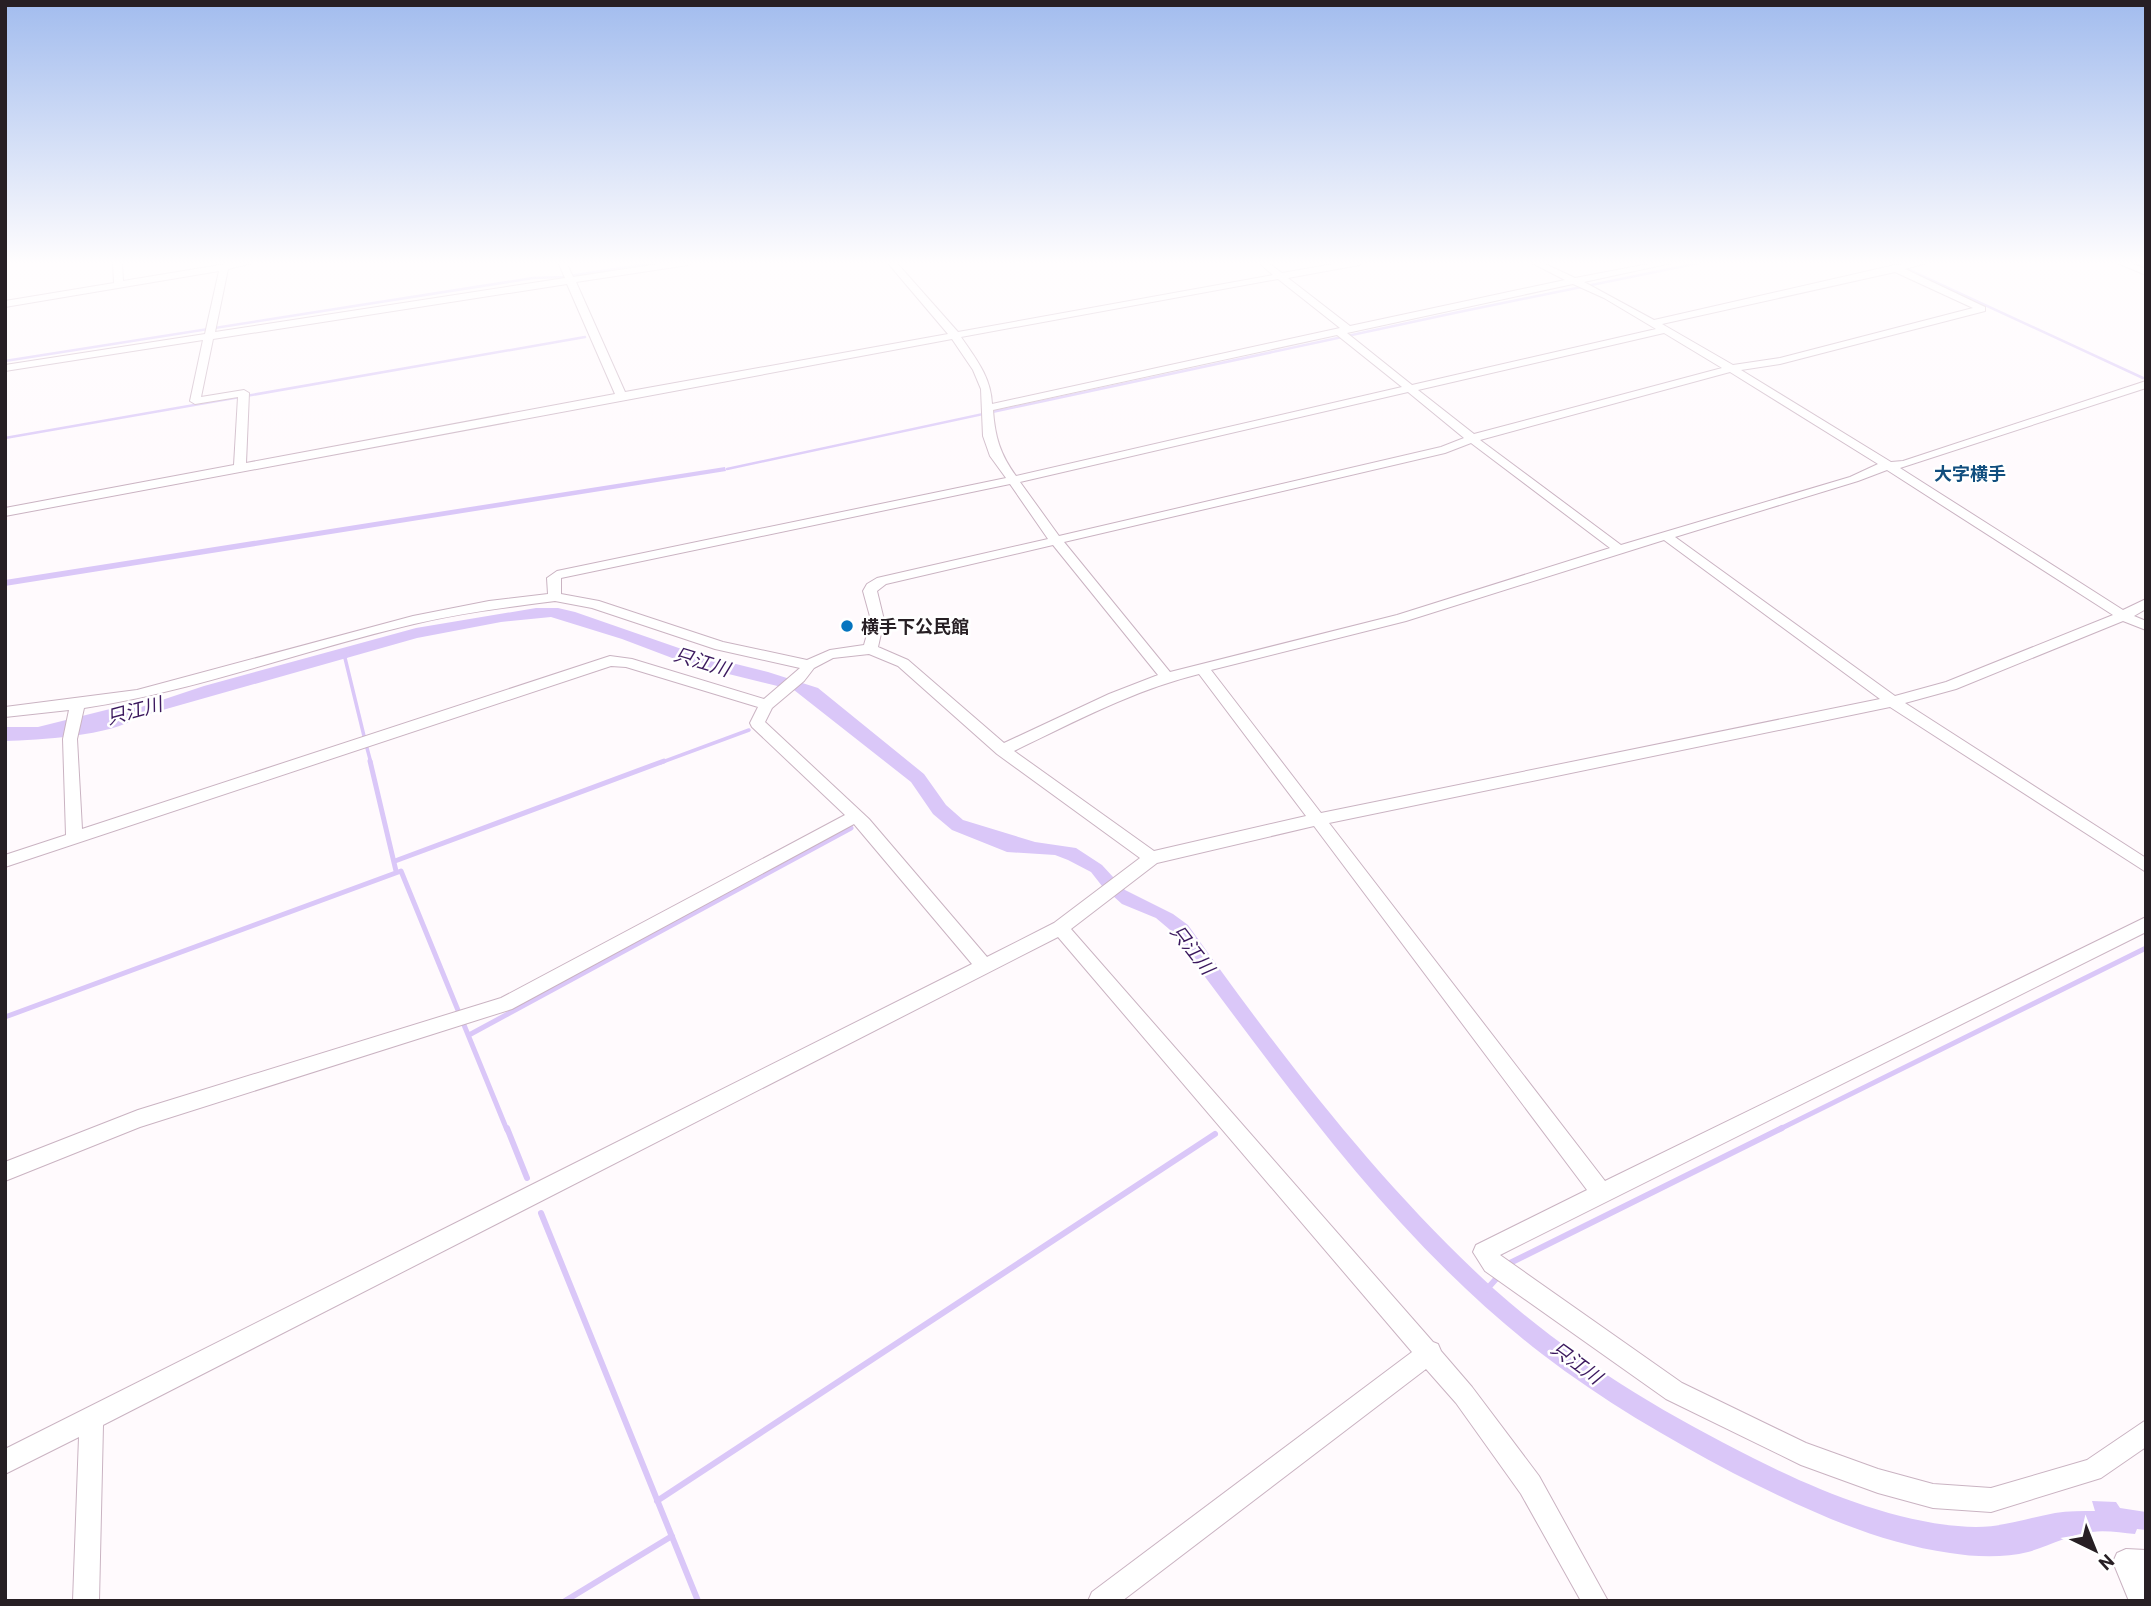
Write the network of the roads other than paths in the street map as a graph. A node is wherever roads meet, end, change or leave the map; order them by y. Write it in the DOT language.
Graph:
graph roads {
  1 [pos="179,337"];
  2 [pos="211,337"];
  3 [pos="595,337"];
  4 [pos="944,337"];
  5 [pos="956,337"];
  6 [pos="1331,337"];
  7 [pos="1348,337"];
  8 [pos="1635,337"];
  9 [pos="1677,337"];
  10 [pos="1873,337"];
  11 [pos="5,368"];
  12 [pos="1730,369"];
  13 [pos="2146,384"];
  14 [pos="1411,388"];
  15 [pos="621,396"];
  16 [pos="988,413"];
  17 [pos="1471,439"];
  18 [pos="1892,466"];
  19 [pos="240,467"];
  20 [pos="1014,480"];
  21 [pos="5,512"];
  22 [pos="1665,535"];
  23 [pos="1056,540"];
  24 [pos="1619,549"];
  25 [pos="555,597"];
  26 [pos="2146,603"];
  27 [pos="2123,615"];
  28 [pos="2146,626"];
  29 [pos="870,649"];
  30 [pos="809,665"];
  31 [pos="1202,668"];
  32 [pos="1167,677"];
  33 [pos="772,701"];
  34 [pos="1891,702"];
  35 [pos="76,709"];
  36 [pos="5,712"];
  37 [pos="1002,750"];
  38 [pos="856,817"];
  39 [pos="1316,820"];
  40 [pos="74,838"];
  41 [pos="1152,858"];
  42 [pos="5,861"];
  43 [pos="2146,866"];
  44 [pos="2146,924"];
  45 [pos="1060,928"];
  46 [pos="985,967"];
  47 [pos="5,1172"];
  48 [pos="1602,1194"];
  49 [pos="1430,1352"];
  50 [pos="91,1419"];
  51 [pos="2146,1432"];
  52 [pos="5,1462"];
  53 [pos="2146,1563"];
  54 [pos="86,1601"];
  55 [pos="1101,1601"];
  56 [pos="1595,1601"];
  57 [pos="2142,1601"];
  1 -- 11 [label="street"];
  2 -- 19 [label="street"];
  3 -- 15 [label="street"];
  4 -- 15 [label="street"];
  5 -- 16 [label="street"];
  6 -- 16 [label="street"];
  7 -- 14 [label="street"];
  8 -- 14 [label="street"];
  9 -- 12 [label="street"];
  10 -- 12 [label="street"];
  12 -- 17 [label="street"];
  12 -- 18 [label="street"];
  13 -- 18 [label="street"];
  14 -- 17 [label="street"];
  14 -- 20 [label="street"];
  15 -- 19 [label="street"];
  16 -- 20 [label="street"];
  17 -- 23 [label="street"];
  17 -- 24 [label="street"];
  18 -- 22 [label="street"];
  18 -- 27 [label="street"];
  19 -- 21 [label="street"];
  20 -- 23 [label="street"];
  20 -- 25 [label="street"];
  22 -- 24 [label="street"];
  22 -- 34 [label="street"];
  23 -- 29 [label="street"];
  23 -- 32 [label="street"];
  24 -- 31 [label="street"];
  25 -- 30 [label="street"];
  25 -- 35 [label="street"];
  26 -- 27 [label="street"];
  27 -- 28 [label="street"];
  27 -- 34 [label="street"];
  29 -- 30 [label="street"];
  29 -- 37 [label="street"];
  30 -- 33 [label="street"];
  31 -- 32 [label="street"];
  31 -- 39 [label="street"];
  32 -- 37 [label="street"];
  33 -- 38 [label="street"];
  33 -- 40 [label="street"];
  34 -- 39 [label="street"];
  34 -- 43 [label="street"];
  35 -- 36 [label="street"];
  35 -- 40 [label="street"];
  37 -- 41 [label="street"];
  38 -- 46 [label="street"];
  38 -- 47 [label="street"];
  39 -- 41 [label="street"];
  39 -- 48 [label="street"];
  40 -- 42 [label="street"];
  41 -- 45 [label="street"];
  44 -- 48 [label="street"];
  45 -- 46 [label="street"];
  45 -- 49 [label="street"];
  46 -- 50 [label="street"];
  48 -- 51 [label="street"];
  49 -- 55 [label="street"];
  49 -- 56 [label="street"];
  50 -- 52 [label="street"];
  50 -- 54 [label="street"];
  53 -- 57 [label="street"];
}
